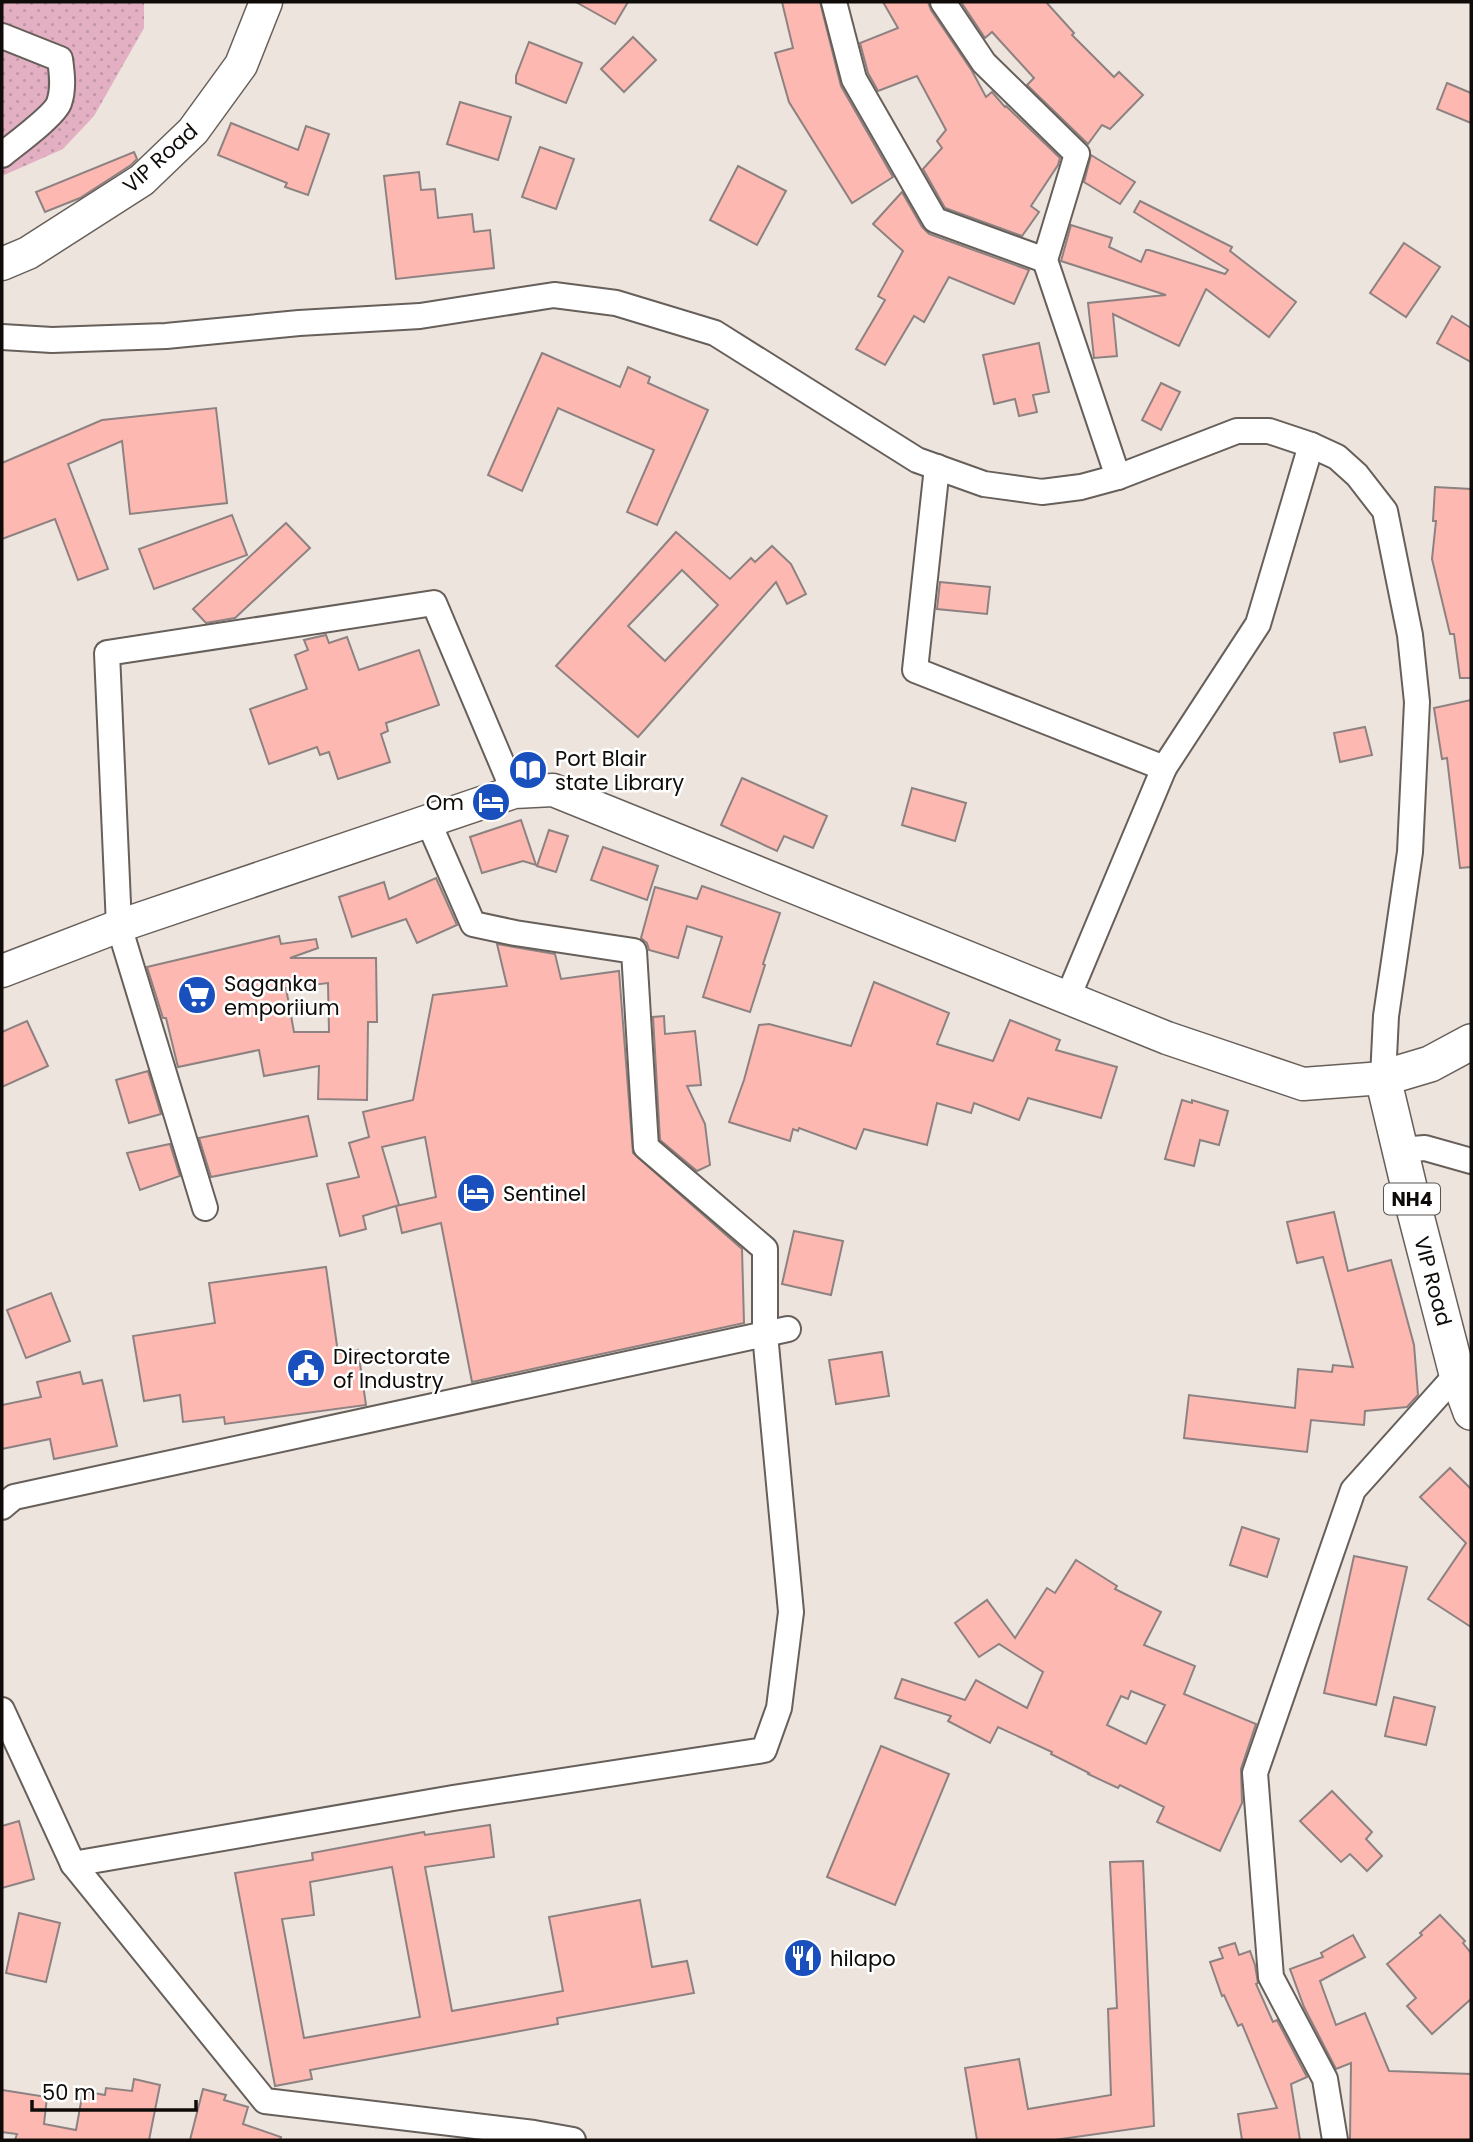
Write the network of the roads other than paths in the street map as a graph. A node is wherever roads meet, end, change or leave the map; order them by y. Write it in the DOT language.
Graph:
graph roads {
  1 [pos="266,2"];
  2 [pos="834,2"];
  3 [pos="943,2"];
  4 [pos="2,36"];
  5 [pos="2,155"];
  6 [pos="1045,260"];
  7 [pos="2,264"];
  8 [pos="2,337"];
  9 [pos="1311,445"];
  10 [pos="937,467"];
  11 [pos="1118,477"];
  12 [pos="1164,768"];
  13 [pos="514,792"];
  14 [pos="428,821"];
  15 [pos="119,926"];
  16 [pos="2,971"];
  17 [pos="1068,998"];
  18 [pos="1471,1042"];
  19 [pos="1383,1078"];
  20 [pos="1400,1150"];
  21 [pos="1471,1161"];
  22 [pos="205,1208"];
  23 [pos="777,1331"];
  24 [pos="1457,1374"];
  25 [pos="1471,1412"];
  26 [pos="2,1507"];
  27 [pos="2,1710"];
  28 [pos="73,1864"];
  29 [pos="573,2140"];
  30 [pos="1335,2140"];
  1 -- 7 [label="main road, VIP Road"];
  2 -- 6 [label="street"];
  3 -- 6 [label="street"];
  4 -- 5 [label="street"];
  6 -- 11 [label="street"];
  8 -- 10 [label="street"];
  9 -- 11 [label="street"];
  9 -- 12 [label="street"];
  9 -- 19 [label="street"];
  10 -- 11 [label="street"];
  10 -- 12 [label="street"];
  12 -- 17 [label="street"];
  13 -- 14 [label="main road"];
  13 -- 15 [label="street"];
  13 -- 17 [label="main road"];
  14 -- 15 [label="main road"];
  14 -- 23 [label="street"];
  15 -- 16 [label="main road"];
  15 -- 22 [label="street"];
  17 -- 19 [label="main road"];
  18 -- 19 [label="highway"];
  19 -- 20 [label="highway, VIP Road / NH4"];
  20 -- 21 [label="street"];
  20 -- 24 [label="highway, VIP Road / NH4"];
  23 -- 26 [label="street"];
  23 -- 28 [label="street"];
  24 -- 25 [label="highway, VIP Road / NH4"];
  24 -- 30 [label="street"];
  27 -- 28 [label="street"];
  28 -- 29 [label="street"];
}
